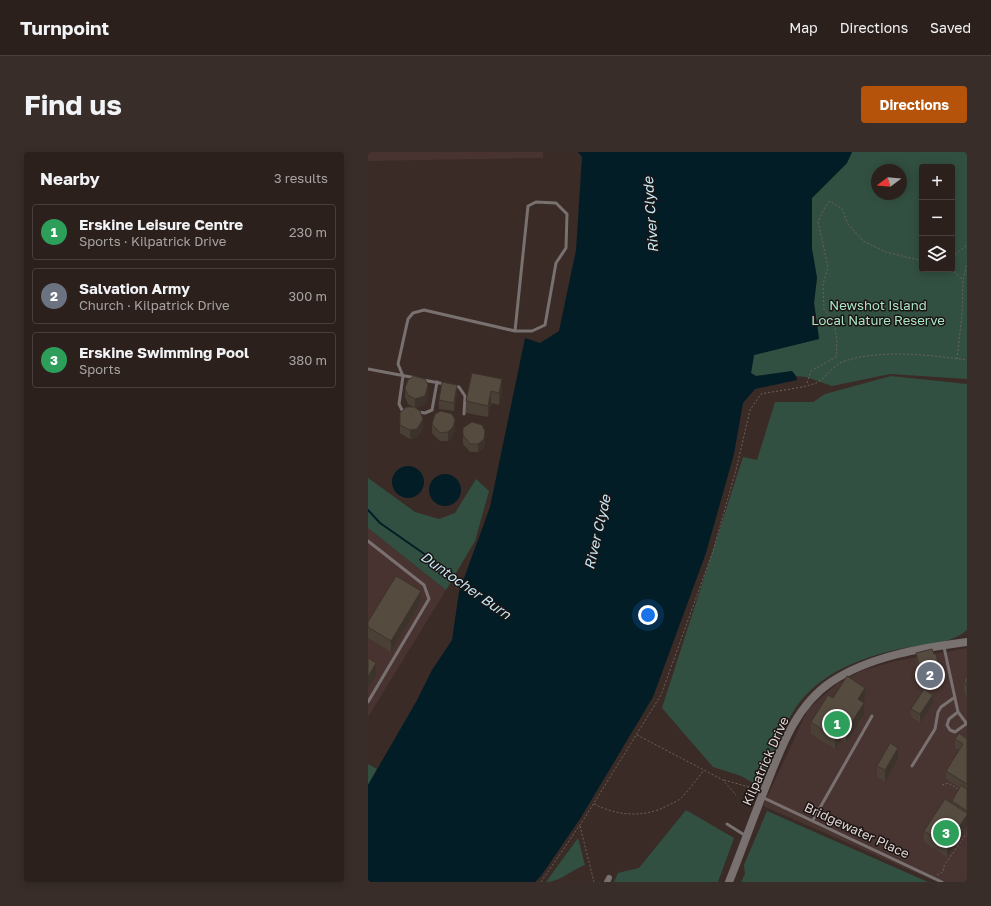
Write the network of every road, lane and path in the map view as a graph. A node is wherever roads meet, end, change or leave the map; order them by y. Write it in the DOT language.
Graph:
graph roads {
  1 [pos="967,245"];
  2 [pos="955,255"];
  3 [pos="919,260"];
  4 [pos="967,263"];
  5 [pos="954,272"];
  6 [pos="963,280"];
  7 [pos="515,331"];
  8 [pos="957,359"];
  9 [pos="967,360"];
  10 [pos="368,369"];
  11 [pos="403,376"];
  12 [pos="437,382"];
  13 [pos="807,384"];
  14 [pos="464,414"];
  15 [pos="368,541"];
  16 [pos="967,642"];
  17 [pos="944,646"];
  18 [pos="955,697"];
  19 [pos="368,702"];
  20 [pos="958,712"];
  21 [pos="872,716"];
  22 [pos="966,724"];
  23 [pos="637,735"];
  24 [pos="912,766"];
  25 [pos="704,770"];
  26 [pos="724,780"];
  27 [pos="942,785"];
  28 [pos="961,791"];
  29 [pos="736,795"];
  30 [pos="763,795"];
  31 [pos="593,804"];
  32 [pos="813,820"];
  33 [pos="727,824"];
  34 [pos="579,826"];
  35 [pos="967,832"];
  36 [pos="746,836"];
  37 [pos="958,840"];
  38 [pos="961,842"];
  39 [pos="932,877"];
  40 [pos="541,882"];
  41 [pos="594,882"];
  42 [pos="729,882"];
  43 [pos="942,882"];
  1 -- 2 [label="path"];
  3 -- 13 [label="path"];
  4 -- 6 [label="path"];
  5 -- 6 [label="path"];
  6 -- 8 [label="path"];
  7 -- 7 [label="lane"];
  7 -- 11 [label="lane"];
  8 -- 9 [label="path"];
  8 -- 13 [label="path"];
  10 -- 11 [label="lane"];
  11 -- 12 [label="lane"];
  11 -- 12 [label="lane"];
  12 -- 14 [label="lane"];
  13 -- 23 [label="path"];
  15 -- 19 [label="lane"];
  16 -- 17 [label="street, Kilpatrick Drive"];
  17 -- 18 [label="lane"];
  17 -- 30 [label="street, Kilpatrick Drive"];
  18 -- 20 [label="lane"];
  18 -- 24 [label="lane"];
  20 -- 22 [label="lane"];
  20 -- 22 [label="lane"];
  21 -- 32 [label="lane"];
  23 -- 25 [label="path"];
  23 -- 31 [label="path"];
  25 -- 26 [label="path"];
  25 -- 31 [label="path"];
  26 -- 29 [label="path"];
  26 -- 30 [label="path"];
  27 -- 28 [label="path"];
  30 -- 32 [label="lane, Bridgewater Place"];
  30 -- 36 [label="street, Kilpatrick Drive"];
  31 -- 34 [label="path"];
  32 -- 39 [label="lane, Bridgewater Place"];
  33 -- 36 [label="lane"];
  34 -- 40 [label="path"];
  34 -- 41 [label="path"];
  35 -- 38 [label="path"];
  36 -- 42 [label="street, Kilpatrick Drive"];
  37 -- 38 [label="path"];
  38 -- 39 [label="path"];
  39 -- 43 [label="lane, Bridgewater Place"];
}
